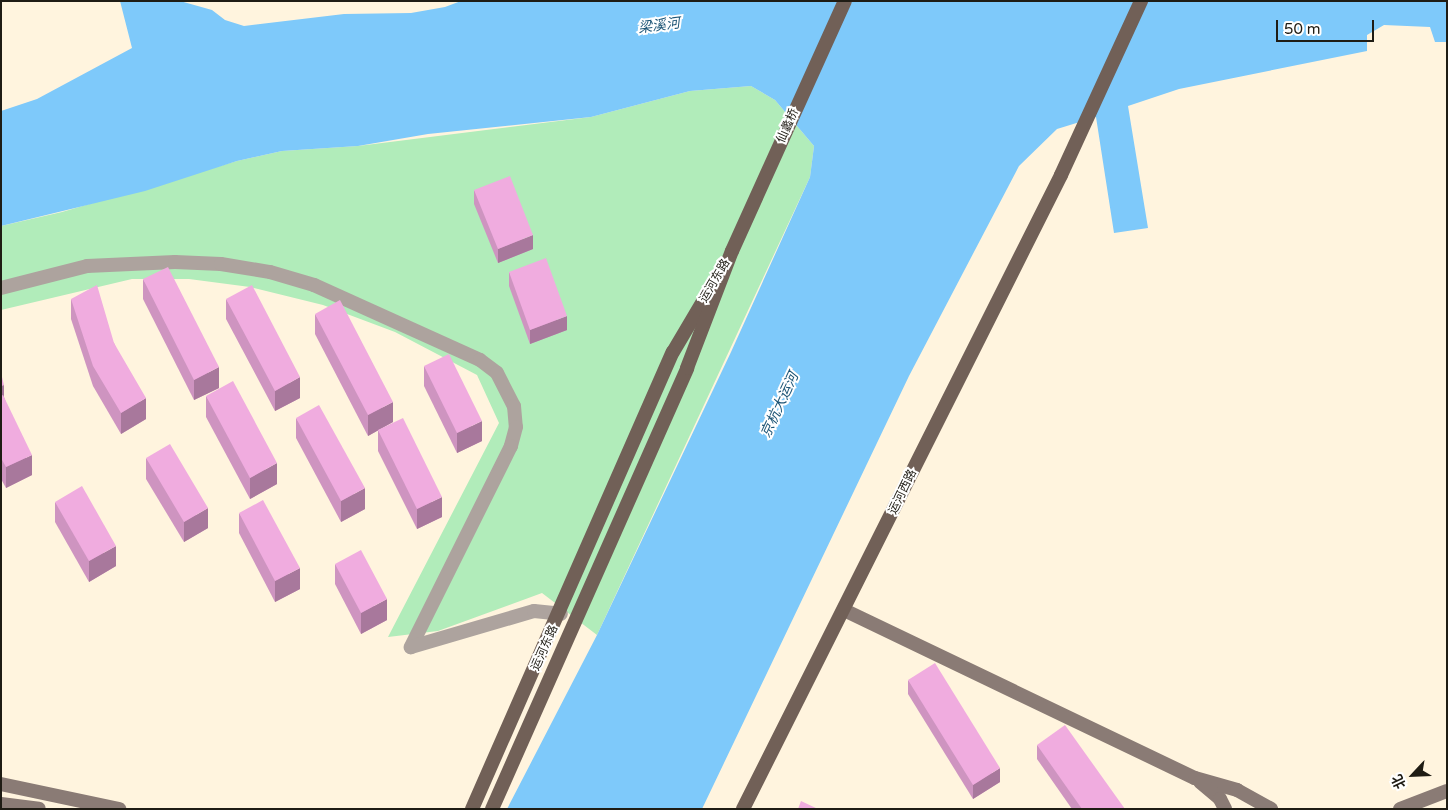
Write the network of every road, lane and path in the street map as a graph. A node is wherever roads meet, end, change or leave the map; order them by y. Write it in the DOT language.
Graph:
graph roads {
  1 [pos="845,1"];
  2 [pos="1141,1"];
  3 [pos="732,251"];
  4 [pos="1,288"];
  5 [pos="844,610"];
  6 [pos="561,614"];
  7 [pos="1195,778"];
  8 [pos="1,784"];
  9 [pos="1447,791"];
  10 [pos="1,804"];
  11 [pos="39,809"];
  12 [pos="119,809"];
  13 [pos="472,809"];
  14 [pos="492,809"];
  15 [pos="743,809"];
  16 [pos="1225,809"];
  17 [pos="1271,809"];
  18 [pos="1400,809"];
  1 -- 3 [label="main road, 仙蠡桥"];
  2 -- 5 [label="main road, 运河西路"];
  3 -- 6 [label="main road, 运河东路"];
  3 -- 14 [label="main road, 运河东路"];
  4 -- 6 [label="street"];
  5 -- 7 [label="main road"];
  5 -- 15 [label="main road, 运河西路"];
  6 -- 13 [label="main road, 运河东路"];
  7 -- 16 [label="main road"];
  7 -- 17 [label="main road"];
  8 -- 12 [label="main road"];
  9 -- 18 [label="main road"];
  10 -- 11 [label="main road"];
}
